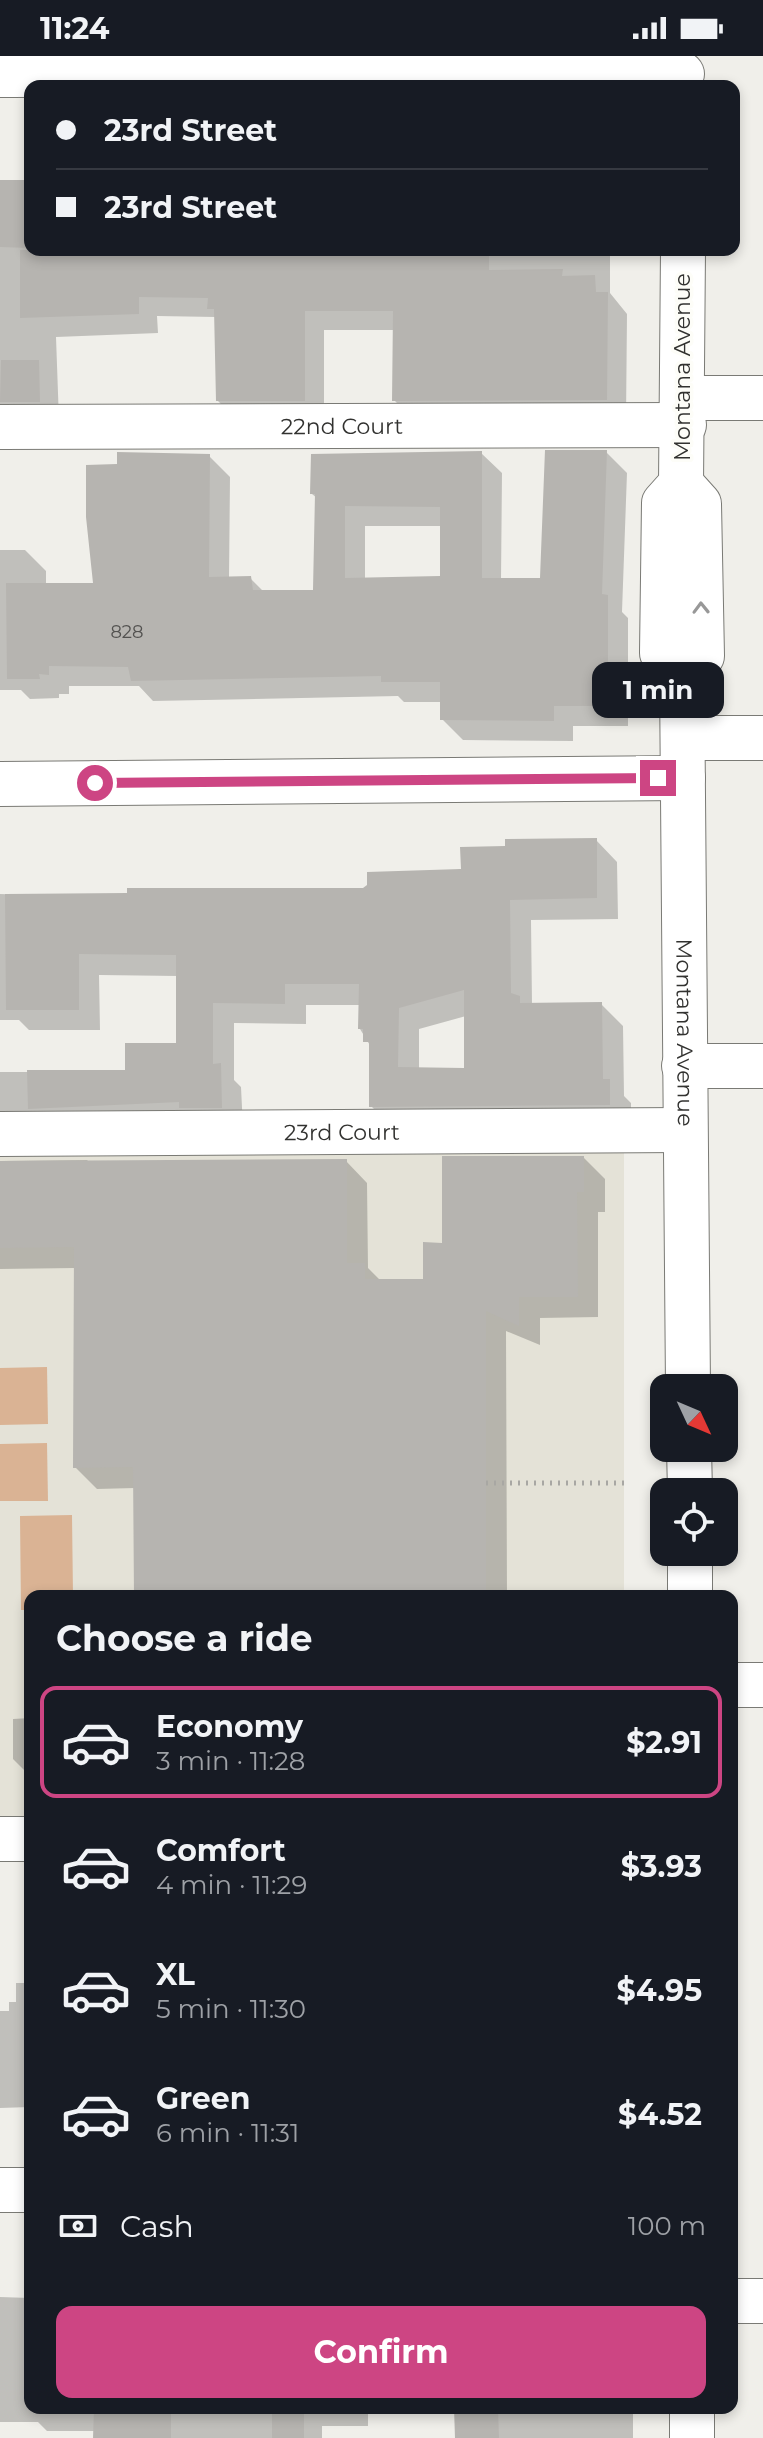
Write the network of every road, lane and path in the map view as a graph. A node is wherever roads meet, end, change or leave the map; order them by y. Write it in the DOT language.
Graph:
graph roads {
  1 [pos="682,68"];
  2 [pos="0,75"];
  3 [pos="683,256"];
  4 [pos="763,398"];
  5 [pos="683,412"];
  6 [pos="0,427"];
  7 [pos="763,738"];
  8 [pos="683,758"];
  9 [pos="0,784"];
  10 [pos="684,1066"];
  11 [pos="763,1066"];
  12 [pos="684,1130"];
  13 [pos="0,1134"];
  14 [pos="688,1374"];
  15 [pos="486,1483"];
  16 [pos="628,1483"];
  17 [pos="690,1566"];
  18 [pos="690,1590"];
  19 [pos="738,1685"];
  20 [pos="763,1685"];
  21 [pos="0,1839"];
  22 [pos="24,1839"];
  23 [pos="0,2190"];
  24 [pos="24,2190"];
  25 [pos="738,2301"];
  26 [pos="763,2301"];
  27 [pos="692,2414"];
  28 [pos="692,2438"];
  1 -- 2 [label="street"];
  3 -- 5 [label="street, Montana Avenue"];
  4 -- 5 [label="street, 22nd Court"];
  5 -- 6 [label="street, 22nd Court"];
  5 -- 8 [label="street, Montana Avenue"];
  7 -- 8 [label="street"];
  8 -- 9 [label="street"];
  8 -- 10 [label="street, Montana Avenue"];
  10 -- 11 [label="street"];
  10 -- 12 [label="street, Montana Avenue"];
  12 -- 13 [label="street, 23rd Court"];
  12 -- 14 [label="street, Montana Avenue"];
  15 -- 16 [label="path"];
  17 -- 18 [label="street"];
  19 -- 20 [label="street"];
  21 -- 22 [label="street"];
  23 -- 24 [label="street"];
  25 -- 26 [label="street"];
  27 -- 28 [label="street"];
}
